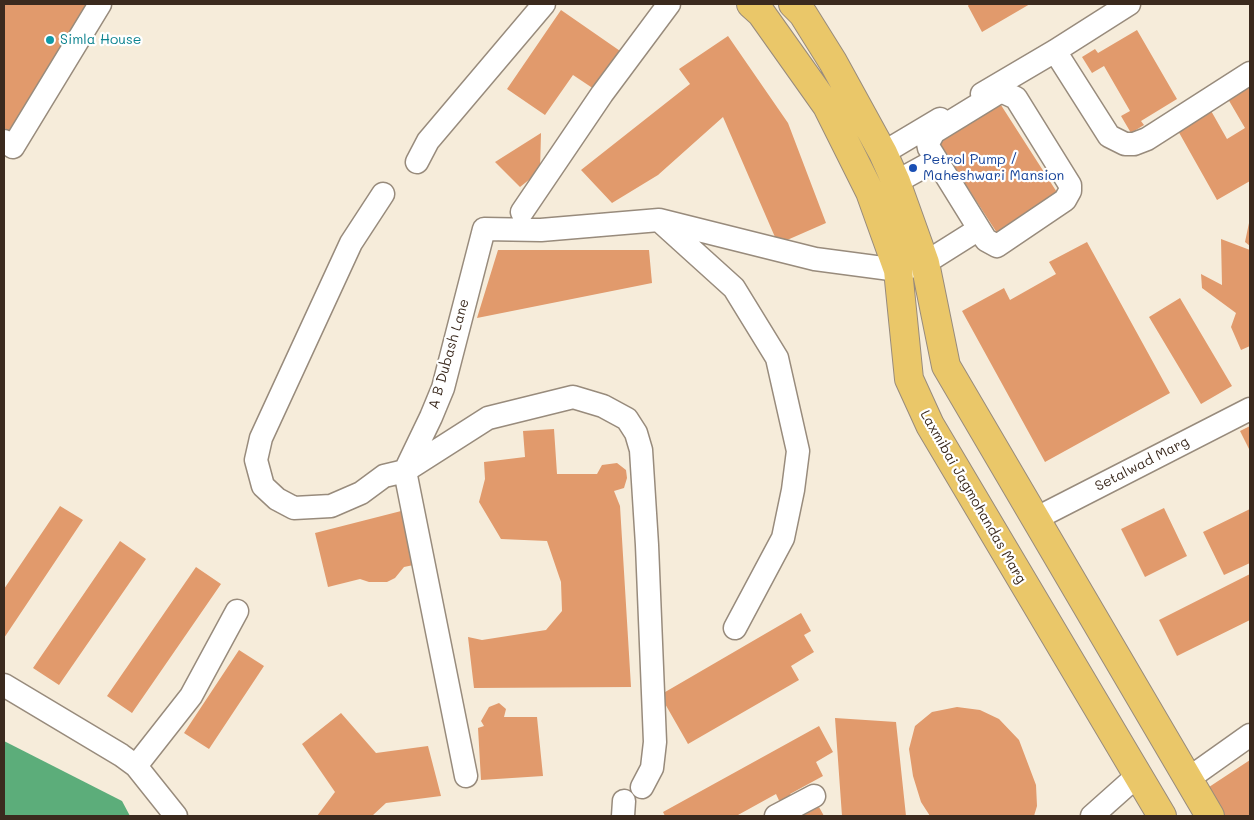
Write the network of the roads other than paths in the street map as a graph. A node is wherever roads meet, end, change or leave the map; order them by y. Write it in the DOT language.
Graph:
graph roads {
  1 [pos="100,4"];
  2 [pos="544,4"];
  3 [pos="669,4"];
  4 [pos="751,4"];
  5 [pos="1129,4"];
  6 [pos="804,7"];
  7 [pos="1055,51"];
  8 [pos="1250,73"];
  9 [pos="7,148"];
  10 [pos="883,153"];
  11 [pos="936,160"];
  12 [pos="417,162"];
  13 [pos="896,182"];
  14 [pos="383,194"];
  15 [pos="522,212"];
  16 [pos="659,220"];
  17 [pos="979,229"];
  18 [pos="925,264"];
  19 [pos="898,270"];
  20 [pos="1250,410"];
  21 [pos="405,471"];
  22 [pos="1035,519"];
  23 [pos="237,611"];
  24 [pos="735,628"];
  25 [pos="4,685"];
  26 [pos="1250,735"];
  27 [pos="136,766"];
  28 [pos="1138,775"];
  29 [pos="466,776"];
  30 [pos="1188,779"];
  31 [pos="642,787"];
  32 [pos="814,796"];
  33 [pos="176,816"];
  34 [pos="776,816"];
  35 [pos="1092,816"];
  36 [pos="1162,816"];
  37 [pos="1210,816"];
  1 -- 9 [label="street"];
  2 -- 12 [label="street"];
  3 -- 15 [label="street"];
  4 -- 19 [label="main road, Laxmibai Jagmohandas Marg"];
  5 -- 7 [label="street"];
  6 -- 10 [label="main road"];
  7 -- 8 [label="street"];
  7 -- 10 [label="street"];
  10 -- 13 [label="main road"];
  11 -- 13 [label="street"];
  11 -- 17 [label="street"];
  11 -- 17 [label="street"];
  13 -- 18 [label="main road"];
  14 -- 21 [label="street"];
  16 -- 19 [label="street, A B Dubash Lane"];
  16 -- 21 [label="street, A B Dubash Lane"];
  16 -- 24 [label="street"];
  17 -- 18 [label="street"];
  18 -- 19 [label="street, A B Dubash Lane"];
  18 -- 22 [label="main road"];
  19 -- 28 [label="main road, Laxmibai Jagmohandas Marg"];
  20 -- 22 [label="street, Setalwad Marg"];
  21 -- 29 [label="street"];
  21 -- 31 [label="street"];
  22 -- 30 [label="main road"];
  23 -- 27 [label="street"];
  25 -- 27 [label="street"];
  26 -- 30 [label="street"];
  27 -- 33 [label="street"];
  28 -- 35 [label="street"];
  28 -- 36 [label="main road, Laxmibai Jagmohandas Marg"];
  30 -- 37 [label="main road"];
  32 -- 34 [label="street"];
}
